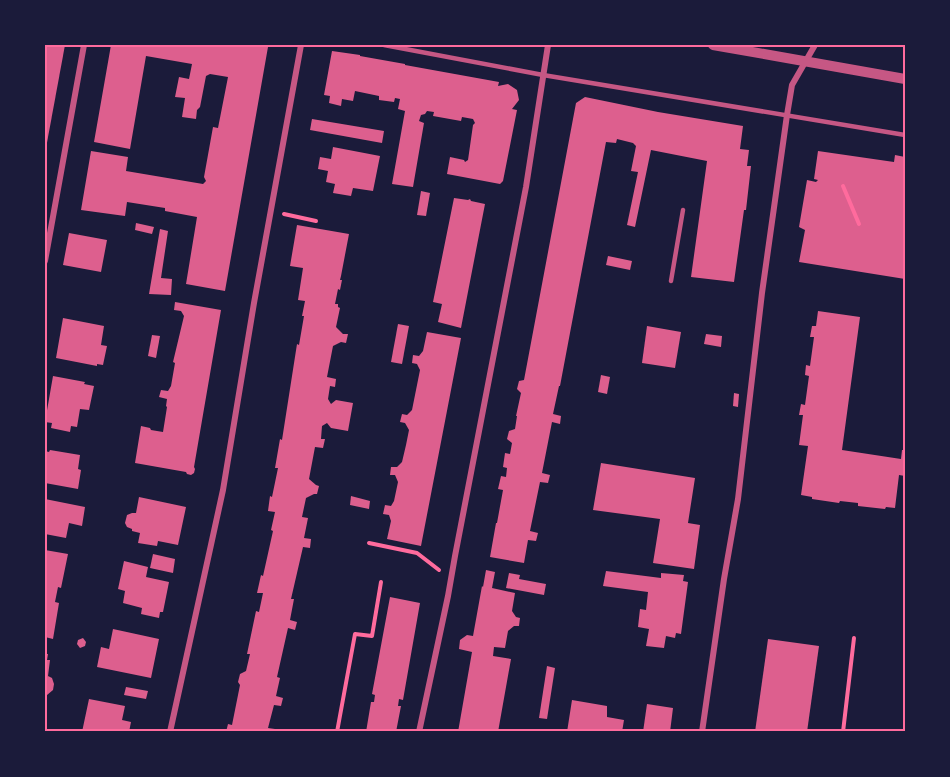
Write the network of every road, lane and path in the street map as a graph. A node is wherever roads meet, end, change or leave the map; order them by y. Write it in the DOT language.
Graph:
graph roads {
  1 [pos="84,45"];
  2 [pos="301,45"];
  3 [pos="384,45"];
  4 [pos="548,45"];
  5 [pos="713,45"];
  6 [pos="815,45"];
  7 [pos="805,61"];
  8 [pos="543,75"];
  9 [pos="905,79"];
  10 [pos="786,115"];
  11 [pos="905,135"];
  12 [pos="843,186"];
  13 [pos="683,210"];
  14 [pos="271,212"];
  15 [pos="316,221"];
  16 [pos="859,224"];
  17 [pos="45,261"];
  18 [pos="671,281"];
  19 [pos="369,543"];
  20 [pos="451,580"];
  21 [pos="381,582"];
  22 [pos="854,638"];
  23 [pos="170,732"];
  24 [pos="337,732"];
  25 [pos="419,732"];
  26 [pos="702,732"];
  27 [pos="843,732"];
  1 -- 17 [label="street"];
  2 -- 14 [label="street"];
  3 -- 8 [label="lane"];
  4 -- 8 [label="street"];
  5 -- 7 [label="street"];
  6 -- 7 [label="street"];
  7 -- 9 [label="street"];
  7 -- 10 [label="street"];
  8 -- 10 [label="lane"];
  8 -- 20 [label="street"];
  10 -- 11 [label="lane"];
  10 -- 26 [label="street"];
  12 -- 16 [label="path"];
  13 -- 18 [label="lane"];
  14 -- 15 [label="path"];
  14 -- 23 [label="street"];
  19 -- 20 [label="path"];
  20 -- 25 [label="street"];
  21 -- 24 [label="path"];
  22 -- 27 [label="path"];
}
